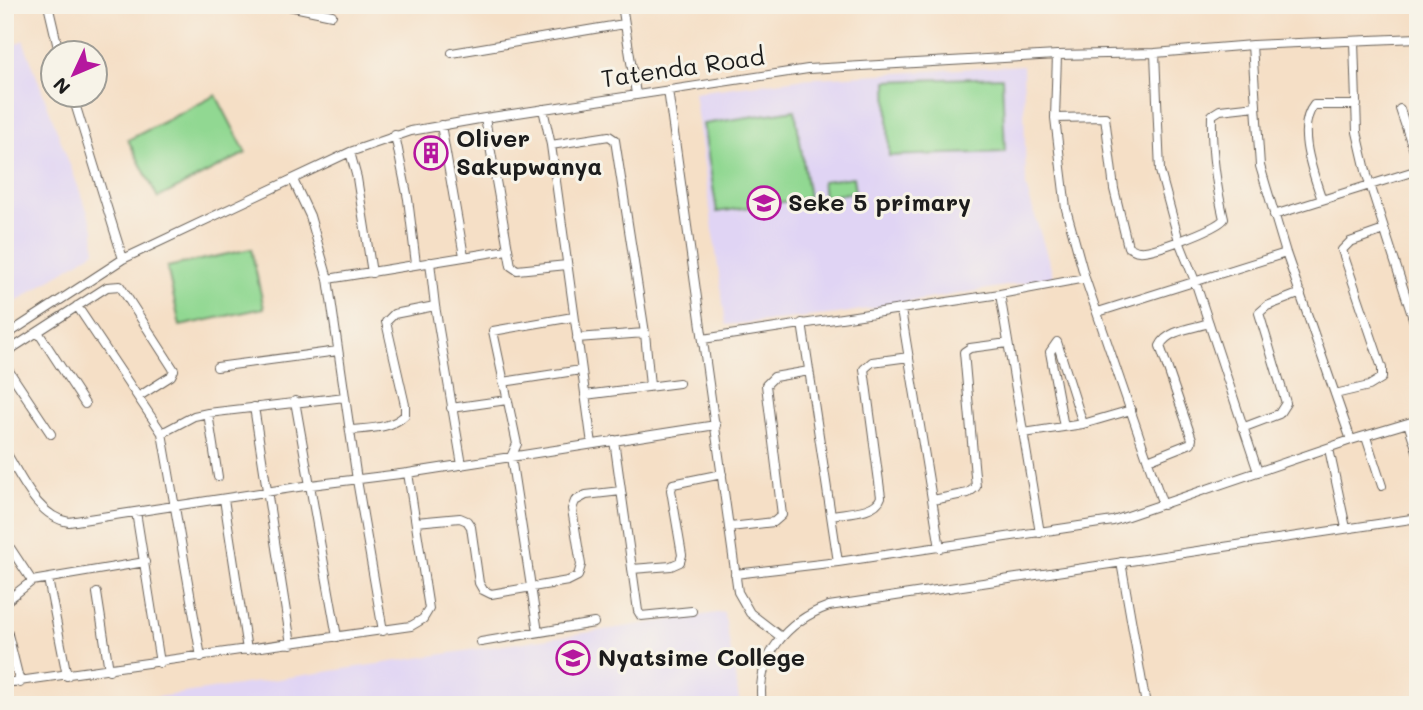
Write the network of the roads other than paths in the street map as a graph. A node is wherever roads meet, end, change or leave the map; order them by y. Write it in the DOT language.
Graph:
graph roads {
  1 [pos="47,5"];
  2 [pos="284,5"];
  3 [pos="622,5"];
  4 [pos="332,15"];
  5 [pos="624,24"];
  6 [pos="55,38"];
  7 [pos="1418,38"];
  8 [pos="1354,41"];
  9 [pos="1252,45"];
  10 [pos="452,53"];
  11 [pos="1155,53"];
  12 [pos="1057,55"];
  13 [pos="668,90"];
  14 [pos="636,94"];
  15 [pos="1357,105"];
  16 [pos="1256,106"];
  17 [pos="76,108"];
  18 [pos="543,109"];
  19 [pos="1400,109"];
  20 [pos="485,118"];
  21 [pos="1055,118"];
  22 [pos="441,125"];
  23 [pos="395,135"];
  24 [pos="551,145"];
  25 [pos="350,152"];
  26 [pos="1418,163"];
  27 [pos="1418,170"];
  28 [pos="293,180"];
  29 [pos="1371,186"];
  30 [pos="1322,200"];
  31 [pos="1274,215"];
  32 [pos="1384,230"];
  33 [pos="1179,241"];
  34 [pos="507,250"];
  35 [pos="1286,253"];
  36 [pos="464,256"];
  37 [pos="123,259"];
  38 [pos="430,262"];
  39 [pos="416,264"];
  40 [pos="567,265"];
  41 [pos="372,273"];
  42 [pos="1085,278"];
  43 [pos="328,279"];
  44 [pos="1195,281"];
  45 [pos="1301,293"];
  46 [pos="1000,294"];
  47 [pos="77,306"];
  48 [pos="435,306"];
  49 [pos="901,310"];
  50 [pos="1098,312"];
  51 [pos="573,317"];
  52 [pos="802,323"];
  53 [pos="1209,323"];
  54 [pos="38,332"];
  55 [pos="645,332"];
  56 [pos="1418,334"];
  57 [pos="5,337"];
  58 [pos="577,338"];
  59 [pos="703,339"];
  60 [pos="1008,343"];
  61 [pos="338,351"];
  62 [pos="5,353"];
  63 [pos="909,357"];
  64 [pos="5,365"];
  65 [pos="217,367"];
  66 [pos="581,370"];
  67 [pos="809,371"];
  68 [pos="503,382"];
  69 [pos="679,383"];
  70 [pos="650,387"];
  71 [pos="1335,394"];
  72 [pos="585,395"];
  73 [pos="138,397"];
  74 [pos="345,397"];
  75 [pos="507,400"];
  76 [pos="295,401"];
  77 [pos="85,404"];
  78 [pos="254,407"];
  79 [pos="452,408"];
  80 [pos="1131,410"];
  81 [pos="208,413"];
  82 [pos="1418,420"];
  83 [pos="1408,423"];
  84 [pos="1083,424"];
  85 [pos="716,425"];
  86 [pos="1064,427"];
  87 [pos="1242,428"];
  88 [pos="351,430"];
  89 [pos="162,433"];
  90 [pos="1024,433"];
  91 [pos="51,434"];
  92 [pos="1366,437"];
  93 [pos="614,440"];
  94 [pos="1351,440"];
  95 [pos="592,444"];
  96 [pos="1329,449"];
  97 [pos="5,451"];
  98 [pos="1418,454"];
  99 [pos="511,457"];
  100 [pos="1148,460"];
  101 [pos="462,465"];
  102 [pos="1258,472"];
  103 [pos="408,473"];
  104 [pos="722,474"];
  105 [pos="218,477"];
  106 [pos="357,480"];
  107 [pos="311,485"];
  108 [pos="1382,486"];
  109 [pos="621,491"];
  110 [pos="268,492"];
  111 [pos="224,499"];
  112 [pos="933,500"];
  113 [pos="1163,505"];
  114 [pos="175,506"];
  115 [pos="136,512"];
  116 [pos="831,515"];
  117 [pos="1418,518"];
  118 [pos="416,522"];
  119 [pos="730,527"];
  120 [pos="1346,528"];
  121 [pos="1040,533"];
  122 [pos="5,540"];
  123 [pos="940,548"];
  124 [pos="145,562"];
  125 [pos="838,562"];
  126 [pos="1121,562"];
  127 [pos="632,569"];
  128 [pos="735,574"];
  129 [pos="48,579"];
  130 [pos="32,581"];
  131 [pos="532,586"];
  132 [pos="97,593"];
  133 [pos="5,602"];
  134 [pos="692,611"];
  135 [pos="5,622"];
  136 [pos="594,623"];
  137 [pos="383,631"];
  138 [pos="538,632"];
  139 [pos="337,637"];
  140 [pos="780,637"];
  141 [pos="481,642"];
  142 [pos="291,644"];
  143 [pos="247,650"];
  144 [pos="201,657"];
  145 [pos="160,663"];
  146 [pos="109,670"];
  147 [pos="67,676"];
  148 [pos="5,683"];
  149 [pos="20,683"];
  150 [pos="762,705"];
  151 [pos="1146,705"];
  1 -- 6 [label="street"];
  2 -- 4 [label="street"];
  3 -- 5 [label="street"];
  5 -- 10 [label="street"];
  5 -- 14 [label="street"];
  7 -- 8 [label="street, Tatenda Road"];
  8 -- 9 [label="street, Tatenda Road"];
  8 -- 15 [label="street"];
  9 -- 11 [label="street, Tatenda Road"];
  9 -- 16 [label="street"];
  11 -- 12 [label="street, Tatenda Road"];
  11 -- 33 [label="street"];
  12 -- 13 [label="street, Tatenda Road"];
  12 -- 21 [label="street"];
  13 -- 14 [label="street, Tatenda Road"];
  13 -- 59 [label="street"];
  14 -- 18 [label="street, Tatenda Road"];
  15 -- 29 [label="street"];
  15 -- 30 [label="street"];
  16 -- 31 [label="street"];
  16 -- 33 [label="street"];
  17 -- 37 [label="street"];
  18 -- 20 [label="street, Tatenda Road"];
  18 -- 24 [label="street"];
  19 -- 26 [label="street"];
  20 -- 22 [label="street, Tatenda Road"];
  20 -- 34 [label="street"];
  21 -- 33 [label="street"];
  21 -- 42 [label="street"];
  22 -- 23 [label="street, Tatenda Road"];
  22 -- 36 [label="street"];
  23 -- 25 [label="street, Tatenda Road"];
  23 -- 39 [label="street"];
  24 -- 40 [label="street"];
  24 -- 55 [label="street"];
  25 -- 28 [label="street, Tatenda Road"];
  25 -- 41 [label="street"];
  27 -- 29 [label="street"];
  28 -- 37 [label="street, Tatenda Road"];
  28 -- 43 [label="street"];
  29 -- 30 [label="street"];
  29 -- 32 [label="street"];
  30 -- 31 [label="street"];
  31 -- 35 [label="street"];
  32 -- 56 [label="street"];
  32 -- 71 [label="street"];
  33 -- 44 [label="street"];
  34 -- 36 [label="street"];
  34 -- 40 [label="street"];
  35 -- 44 [label="street"];
  35 -- 45 [label="street"];
  36 -- 38 [label="street"];
  37 -- 57 [label="street, Tatenda Road"];
  38 -- 39 [label="street"];
  38 -- 48 [label="street"];
  39 -- 41 [label="street"];
  40 -- 51 [label="street"];
  41 -- 43 [label="street"];
  42 -- 46 [label="street"];
  42 -- 50 [label="street"];
  43 -- 61 [label="street"];
  44 -- 50 [label="street"];
  44 -- 53 [label="street"];
  45 -- 71 [label="street"];
  45 -- 87 [label="street"];
  46 -- 49 [label="street"];
  46 -- 60 [label="street"];
  47 -- 54 [label="street"];
  47 -- 73 [label="street"];
  47 -- 73 [label="street"];
  48 -- 79 [label="street"];
  48 -- 88 [label="street"];
  49 -- 52 [label="street"];
  49 -- 63 [label="street"];
  50 -- 80 [label="street"];
  51 -- 58 [label="street"];
  51 -- 68 [label="street"];
  52 -- 59 [label="street"];
  52 -- 67 [label="street"];
  53 -- 87 [label="street"];
  53 -- 100 [label="street"];
  54 -- 62 [label="street"];
  54 -- 77 [label="street"];
  55 -- 58 [label="street"];
  55 -- 70 [label="street"];
  58 -- 66 [label="street"];
  59 -- 85 [label="street"];
  60 -- 90 [label="street"];
  60 -- 112 [label="street"];
  61 -- 65 [label="street"];
  61 -- 74 [label="street"];
  63 -- 112 [label="street"];
  63 -- 116 [label="street"];
  64 -- 91 [label="street"];
  66 -- 68 [label="street"];
  66 -- 72 [label="street"];
  67 -- 116 [label="street"];
  67 -- 119 [label="street"];
  68 -- 75 [label="street"];
  69 -- 70 [label="street"];
  70 -- 72 [label="street"];
  71 -- 94 [label="street"];
  72 -- 95 [label="street"];
  73 -- 89 [label="street"];
  74 -- 76 [label="street"];
  74 -- 88 [label="street"];
  75 -- 79 [label="street"];
  75 -- 99 [label="street"];
  76 -- 78 [label="street"];
  76 -- 107 [label="street"];
  78 -- 81 [label="street"];
  78 -- 110 [label="street"];
  79 -- 101 [label="street"];
  80 -- 84 [label="street"];
  80 -- 100 [label="street"];
  81 -- 89 [label="street"];
  81 -- 105 [label="street"];
  82 -- 83 [label="street"];
  83 -- 92 [label="street"];
  83 -- 98 [label="street"];
  84 -- 86 [label="street"];
  84 -- 86 [label="street"];
  85 -- 93 [label="street"];
  85 -- 104 [label="street"];
  86 -- 90 [label="street"];
  87 -- 102 [label="street"];
  88 -- 106 [label="street"];
  89 -- 114 [label="street"];
  90 -- 121 [label="street"];
  92 -- 94 [label="street"];
  92 -- 108 [label="street"];
  93 -- 95 [label="street"];
  93 -- 109 [label="street"];
  94 -- 96 [label="street"];
  95 -- 99 [label="street"];
  96 -- 102 [label="street"];
  96 -- 120 [label="street"];
  97 -- 115 [label="street"];
  99 -- 101 [label="street"];
  99 -- 131 [label="street"];
  100 -- 113 [label="street"];
  101 -- 103 [label="street"];
  102 -- 113 [label="street"];
  103 -- 106 [label="street"];
  103 -- 118 [label="street"];
  104 -- 119 [label="street"];
  104 -- 127 [label="street"];
  106 -- 107 [label="street"];
  106 -- 137 [label="street"];
  107 -- 110 [label="street"];
  107 -- 139 [label="street"];
  109 -- 127 [label="street"];
  109 -- 131 [label="street"];
  110 -- 111 [label="street"];
  110 -- 142 [label="street"];
  111 -- 114 [label="street"];
  111 -- 143 [label="street"];
  112 -- 123 [label="street"];
  113 -- 121 [label="street"];
  114 -- 115 [label="street"];
  114 -- 144 [label="street"];
  115 -- 124 [label="street"];
  116 -- 125 [label="street"];
  117 -- 120 [label="street"];
  118 -- 131 [label="street"];
  118 -- 137 [label="street"];
  119 -- 128 [label="street"];
  120 -- 126 [label="street"];
  121 -- 123 [label="street"];
  122 -- 130 [label="street"];
  123 -- 125 [label="street"];
  124 -- 129 [label="street"];
  124 -- 145 [label="street"];
  125 -- 128 [label="street"];
  126 -- 140 [label="street"];
  126 -- 151 [label="street"];
  127 -- 134 [label="street"];
  128 -- 140 [label="street"];
  129 -- 130 [label="street"];
  129 -- 147 [label="street"];
  130 -- 133 [label="street"];
  131 -- 138 [label="street"];
  132 -- 146 [label="street"];
  135 -- 149 [label="street"];
  136 -- 138 [label="street"];
  137 -- 139 [label="street"];
  138 -- 141 [label="street"];
  139 -- 142 [label="street"];
  140 -- 150 [label="street"];
  142 -- 143 [label="street"];
  143 -- 144 [label="street"];
  144 -- 145 [label="street"];
  145 -- 146 [label="street"];
  146 -- 147 [label="street"];
  147 -- 149 [label="street"];
  148 -- 149 [label="street"];
}
